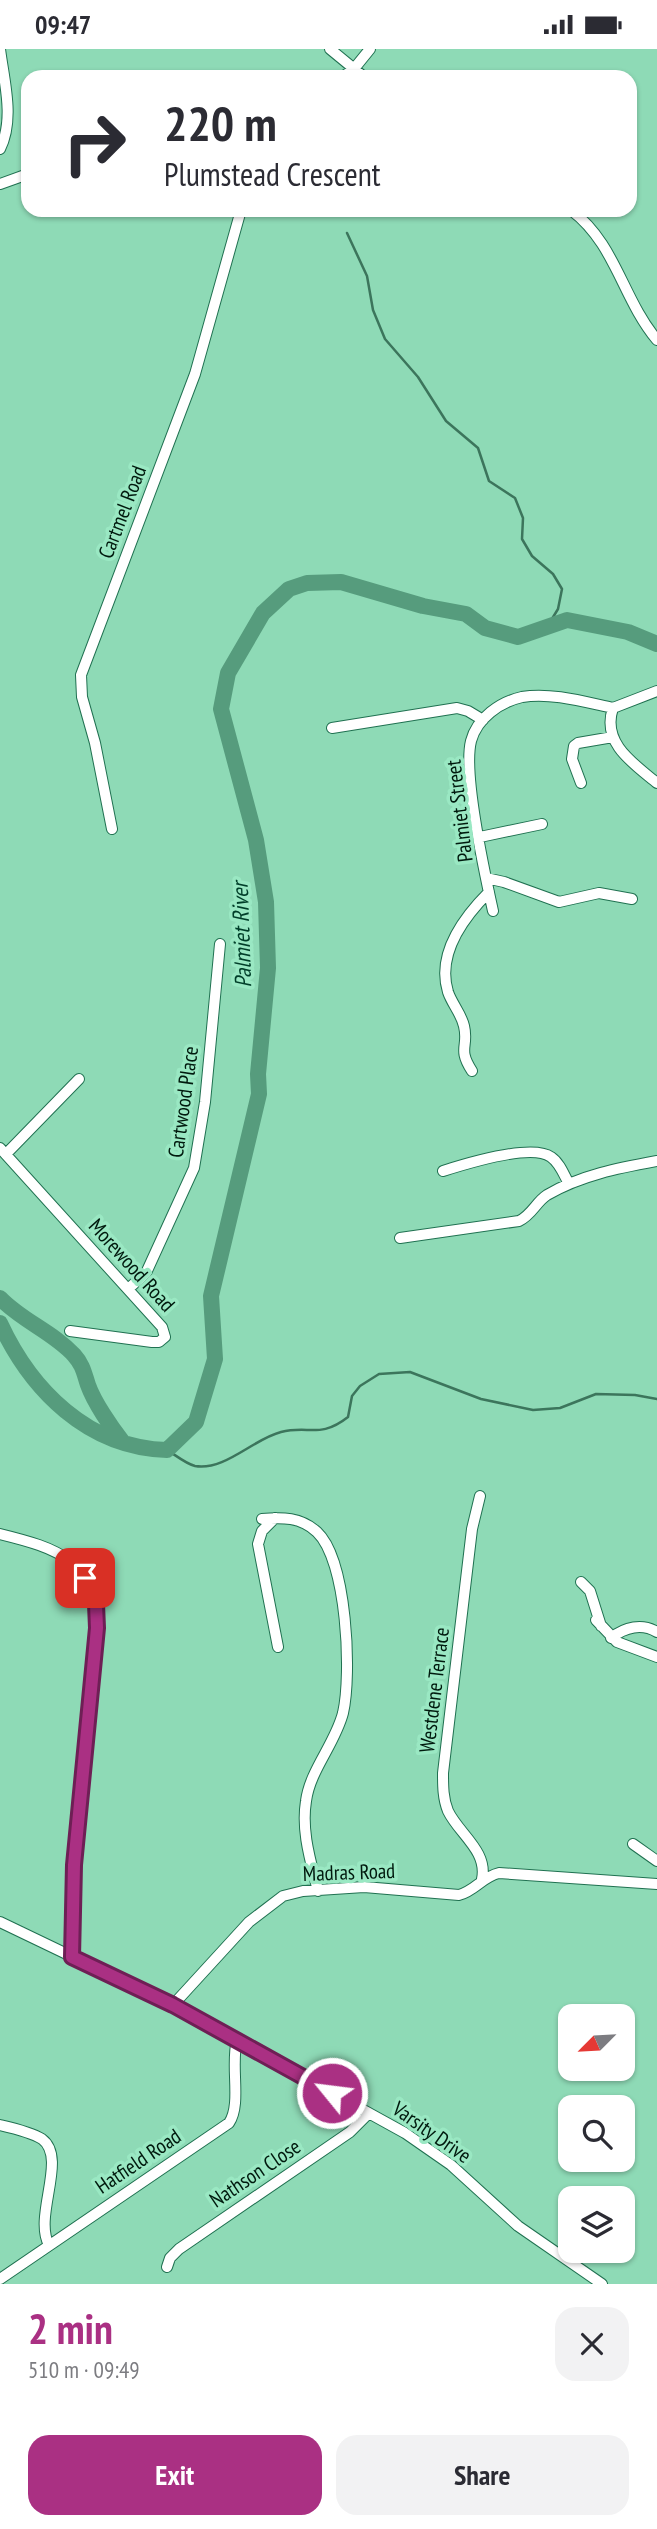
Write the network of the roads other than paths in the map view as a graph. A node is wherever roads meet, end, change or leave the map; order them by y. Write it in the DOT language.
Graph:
graph roads {
  1 [pos="0,49"];
  2 [pos="330,49"];
  3 [pos="370,49"];
  4 [pos="353,70"];
  5 [pos="0,149"];
  6 [pos="21,176"];
  7 [pos="0,184"];
  8 [pos="239,217"];
  9 [pos="577,217"];
  10 [pos="657,341"];
  11 [pos="657,691"];
  12 [pos="613,708"];
  13 [pos="483,720"];
  14 [pos="332,728"];
  15 [pos="613,737"];
  16 [pos="581,783"];
  17 [pos="657,783"];
  18 [pos="542,824"];
  19 [pos="112,829"];
  20 [pos="480,837"];
  21 [pos="486,878"];
  22 [pos="489,892"];
  23 [pos="632,899"];
  24 [pos="494,911"];
  25 [pos="220,944"];
  26 [pos="472,1071"];
  27 [pos="79,1079"];
  28 [pos="3,1151"];
  29 [pos="657,1161"];
  30 [pos="443,1171"];
  31 [pos="569,1184"];
  32 [pos="400,1238"];
  33 [pos="128,1289"];
  34 [pos="70,1331"];
  35 [pos="480,1496"];
  36 [pos="275,1518"];
  37 [pos="262,1519"];
  38 [pos="0,1534"];
  39 [pos="582,1582"];
  40 [pos="657,1632"];
  41 [pos="611,1638"];
  42 [pos="278,1647"];
  43 [pos="657,1657"];
  44 [pos="633,1845"];
  45 [pos="657,1861"];
  46 [pos="482,1879"];
  47 [pos="657,1884"];
  48 [pos="318,1891"];
  49 [pos="0,1922"];
  50 [pos="72,1957"];
  51 [pos="173,2005"];
  52 [pos="237,2040"];
  53 [pos="369,2113"];
  54 [pos="0,2125"];
  55 [pos="48,2245"];
  56 [pos="167,2267"];
  57 [pos="0,2279"];
  58 [pos="602,2284"];
  1 -- 5 [label="street"];
  2 -- 4 [label="street"];
  3 -- 4 [label="street"];
  6 -- 7 [label="street"];
  8 -- 19 [label="street, Cartmel Road"];
  9 -- 10 [label="street"];
  11 -- 12 [label="street"];
  12 -- 13 [label="street"];
  12 -- 15 [label="street"];
  13 -- 14 [label="street"];
  13 -- 20 [label="street, Palmiet Street"];
  15 -- 16 [label="street"];
  15 -- 17 [label="street"];
  18 -- 20 [label="street"];
  20 -- 21 [label="street, Palmiet Street"];
  21 -- 22 [label="street, Palmiet Street"];
  21 -- 23 [label="street"];
  22 -- 24 [label="street, Palmiet Street"];
  22 -- 26 [label="street"];
  25 -- 33 [label="street, Cartwood Place"];
  27 -- 28 [label="street"];
  28 -- 33 [label="street, Morewood Road"];
  29 -- 31 [label="street"];
  30 -- 31 [label="street"];
  31 -- 32 [label="street"];
  33 -- 34 [label="street, Morewood Road"];
  35 -- 46 [label="street, Westdene Terrace"];
  36 -- 37 [label="street"];
  36 -- 42 [label="street"];
  36 -- 48 [label="street"];
  38 -- 50 [label="street"];
  39 -- 41 [label="street"];
  40 -- 41 [label="street"];
  41 -- 43 [label="street"];
  44 -- 45 [label="street"];
  46 -- 47 [label="street, Madras Road"];
  46 -- 48 [label="street, Madras Road"];
  48 -- 51 [label="street, Madras Road"];
  49 -- 50 [label="street, Varsity Drive"];
  50 -- 51 [label="street, Varsity Drive"];
  51 -- 52 [label="street, Varsity Drive"];
  52 -- 53 [label="street, Varsity Drive"];
  52 -- 55 [label="street, Hatfield Road"];
  53 -- 56 [label="street, Nathson Close"];
  53 -- 58 [label="street, Varsity Drive"];
  54 -- 55 [label="street"];
  55 -- 57 [label="street, Hatfield Road"];
}
